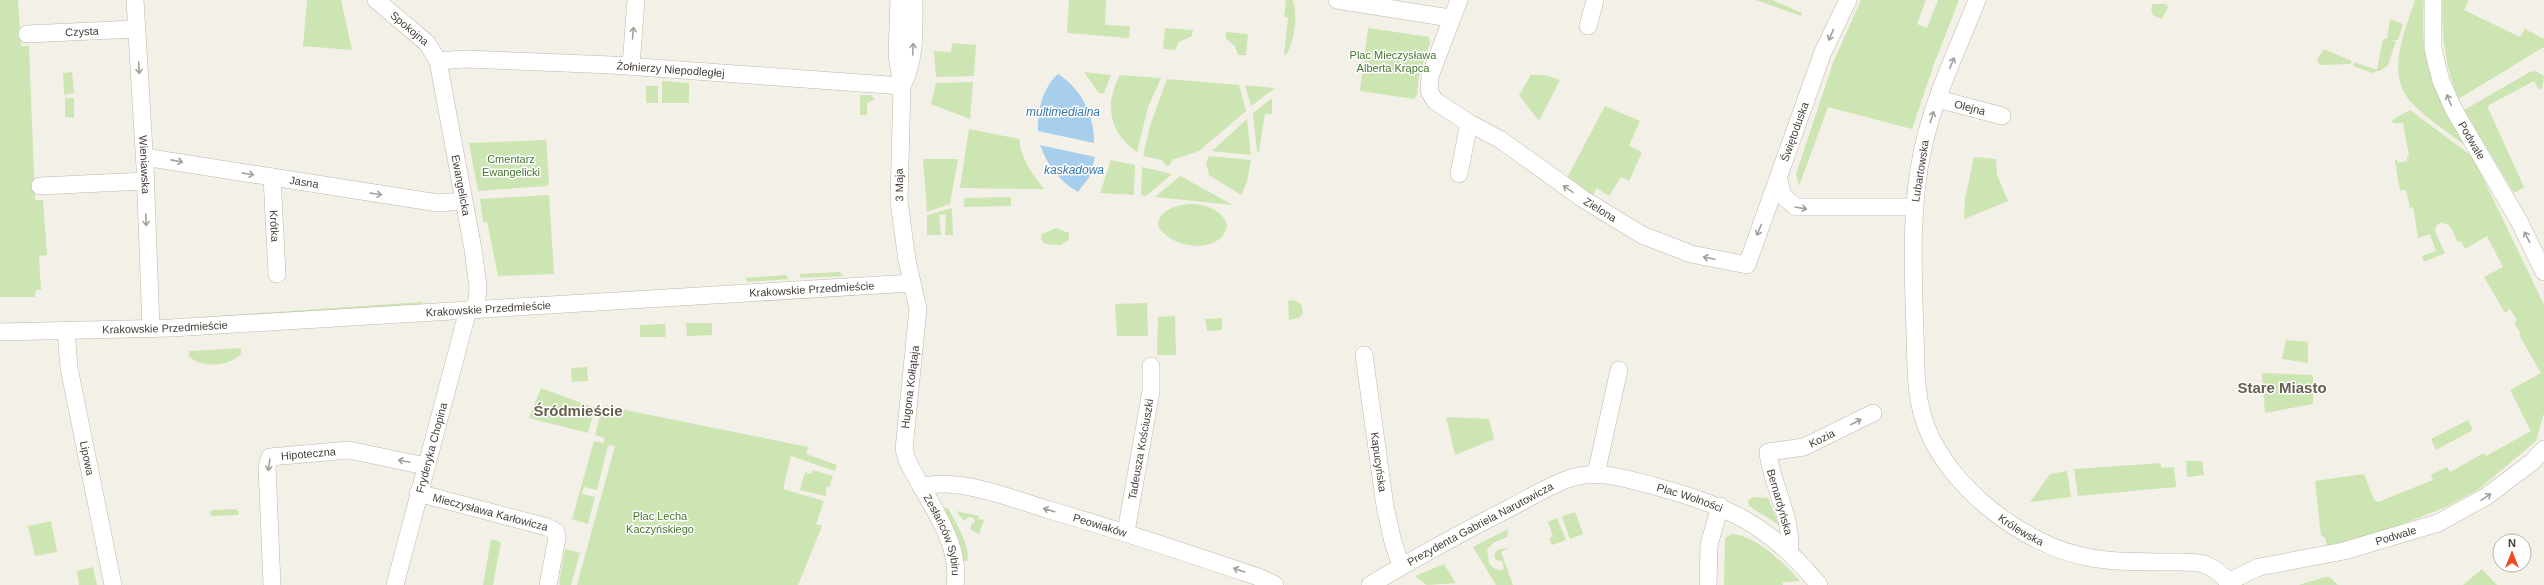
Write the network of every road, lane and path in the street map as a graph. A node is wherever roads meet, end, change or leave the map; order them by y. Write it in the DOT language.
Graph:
graph roads {
  1 [pos="135,0"];
  2 [pos="376,0"];
  3 [pos="636,0"];
  4 [pos="900,0"];
  5 [pos="914,0"];
  6 [pos="1336,0"];
  7 [pos="1459,0"];
  8 [pos="1595,0"];
  9 [pos="1848,0"];
  10 [pos="1977,0"];
  11 [pos="2433,0"];
  12 [pos="1450,18"];
  13 [pos="1588,26"];
  14 [pos="136,29"];
  15 [pos="27,34"];
  16 [pos="438,61"];
  17 [pos="631,66"];
  18 [pos="902,86"];
  19 [pos="1938,99"];
  20 [pos="2002,116"];
  21 [pos="1469,123"];
  22 [pos="144,157"];
  23 [pos="1459,174"];
  24 [pos="272,177"];
  25 [pos="144,181"];
  26 [pos="1779,181"];
  27 [pos="40,186"];
  28 [pos="464,201"];
  29 [pos="1914,207"];
  30 [pos="1747,265"];
  31 [pos="2544,272"];
  32 [pos="276,274"];
  33 [pos="912,283"];
  34 [pos="472,310"];
  35 [pos="151,329"];
  36 [pos="66,331"];
  37 [pos="0,332"];
  38 [pos="1916,351"];
  39 [pos="1364,355"];
  40 [pos="1151,366"];
  41 [pos="1618,370"];
  42 [pos="1873,413"];
  43 [pos="2544,449"];
  44 [pos="1768,452"];
  45 [pos="425,466"];
  46 [pos="1596,474"];
  47 [pos="921,487"];
  48 [pos="418,493"];
  49 [pos="1720,506"];
  50 [pos="1126,532"];
  51 [pos="1776,540"];
  52 [pos="1789,551"];
  53 [pos="1401,566"];
  54 [pos="2228,583"];
  55 [pos="113,585"];
  56 [pos="272,585"];
  57 [pos="395,585"];
  58 [pos="548,585"];
  59 [pos="955,585"];
  60 [pos="1275,585"];
  61 [pos="1370,585"];
  62 [pos="1708,585"];
  63 [pos="1819,585"];
  1 -- 14 [label="street, Wieniawska"];
  2 -- 16 [label="street, Spokojna"];
  17 -- 3 [label="street, one-way"];
  4 -- 18 [label="street, 3 Maja"];
  18 -- 5 [label="street, 3 Maja, one-way"];
  6 -- 12 [label="street"];
  7 -- 12 [label="street, Zielona"];
  8 -- 13 [label="street"];
  9 -- 26 [label="street, Świętoduska, one-way"];
  19 -- 10 [label="street, Lubartowska, one-way"];
  31 -- 11 [label="street, Podwale, one-way"];
  12 -- 21 [label="street, Zielona"];
  14 -- 15 [label="street, Czysta"];
  14 -- 22 [label="street, Wieniawska, one-way"];
  16 -- 17 [label="street, Żołnierzy Niepodległej"];
  16 -- 28 [label="street, Ewangelicka"];
  17 -- 18 [label="street, Żołnierzy Niepodległej"];
  18 -- 33 [label="street, 3 Maja"];
  19 -- 20 [label="street, Olejna"];
  29 -- 19 [label="street, Lubartowska, one-way"];
  21 -- 23 [label="street"];
  30 -- 21 [label="street, Zielona, one-way"];
  22 -- 24 [label="street, Jasna, one-way"];
  22 -- 25 [label="street, Wieniawska"];
  24 -- 28 [label="street, Jasna, one-way"];
  24 -- 32 [label="street, Krótka"];
  25 -- 27 [label="street"];
  25 -- 35 [label="street, Wieniawska, one-way"];
  26 -- 29 [label="street, one-way"];
  26 -- 30 [label="street, Świętoduska, one-way"];
  28 -- 34 [label="street, Ewangelicka"];
  29 -- 38 [label="street, Lubartowska"];
  33 -- 34 [label="street, Krakowskie Przedmieście"];
  33 -- 47 [label="street, Hugona Kołłątaja"];
  34 -- 35 [label="street, Krakowskie Przedmieście"];
  34 -- 45 [label="street, Fryderyka Chopina"];
  35 -- 36 [label="street, Krakowskie Przedmieście"];
  36 -- 37 [label="street, Krakowskie Przedmieście"];
  36 -- 55 [label="street, Lipowa"];
  38 -- 54 [label="street, Królewska"];
  39 -- 53 [label="street, Kapucyńska"];
  40 -- 50 [label="street, Tadeusza Kościuszki"];
  41 -- 46 [label="street"];
  44 -- 42 [label="street, Kozia, one-way"];
  54 -- 43 [label="street, Podwale, one-way"];
  44 -- 52 [label="street, Bernardyńska"];
  45 -- 48 [label="street, Fryderyka Chopina"];
  45 -- 56 [label="street, Hipoteczna, one-way"];
  46 -- 49 [label="street, Plac Wolności"];
  46 -- 53 [label="street, Prezydenta Gabriela Narutowicza"];
  50 -- 47 [label="street, Peowiaków, one-way"];
  47 -- 59 [label="street, Zesłańców Sybiru"];
  48 -- 57 [label="street, Fryderyka Chopina"];
  48 -- 58 [label="street, Mieczysława Karłowicza"];
  49 -- 51 [label="street, Plac Wolności"];
  49 -- 62 [label="street"];
  60 -- 50 [label="street, Peowiaków, one-way"];
  51 -- 52 [label="street, Bernardyńska"];
  52 -- 63 [label="street, Bernardyńska"];
  53 -- 61 [label="street, Prezydenta Gabriela Narutowicza"];
}
